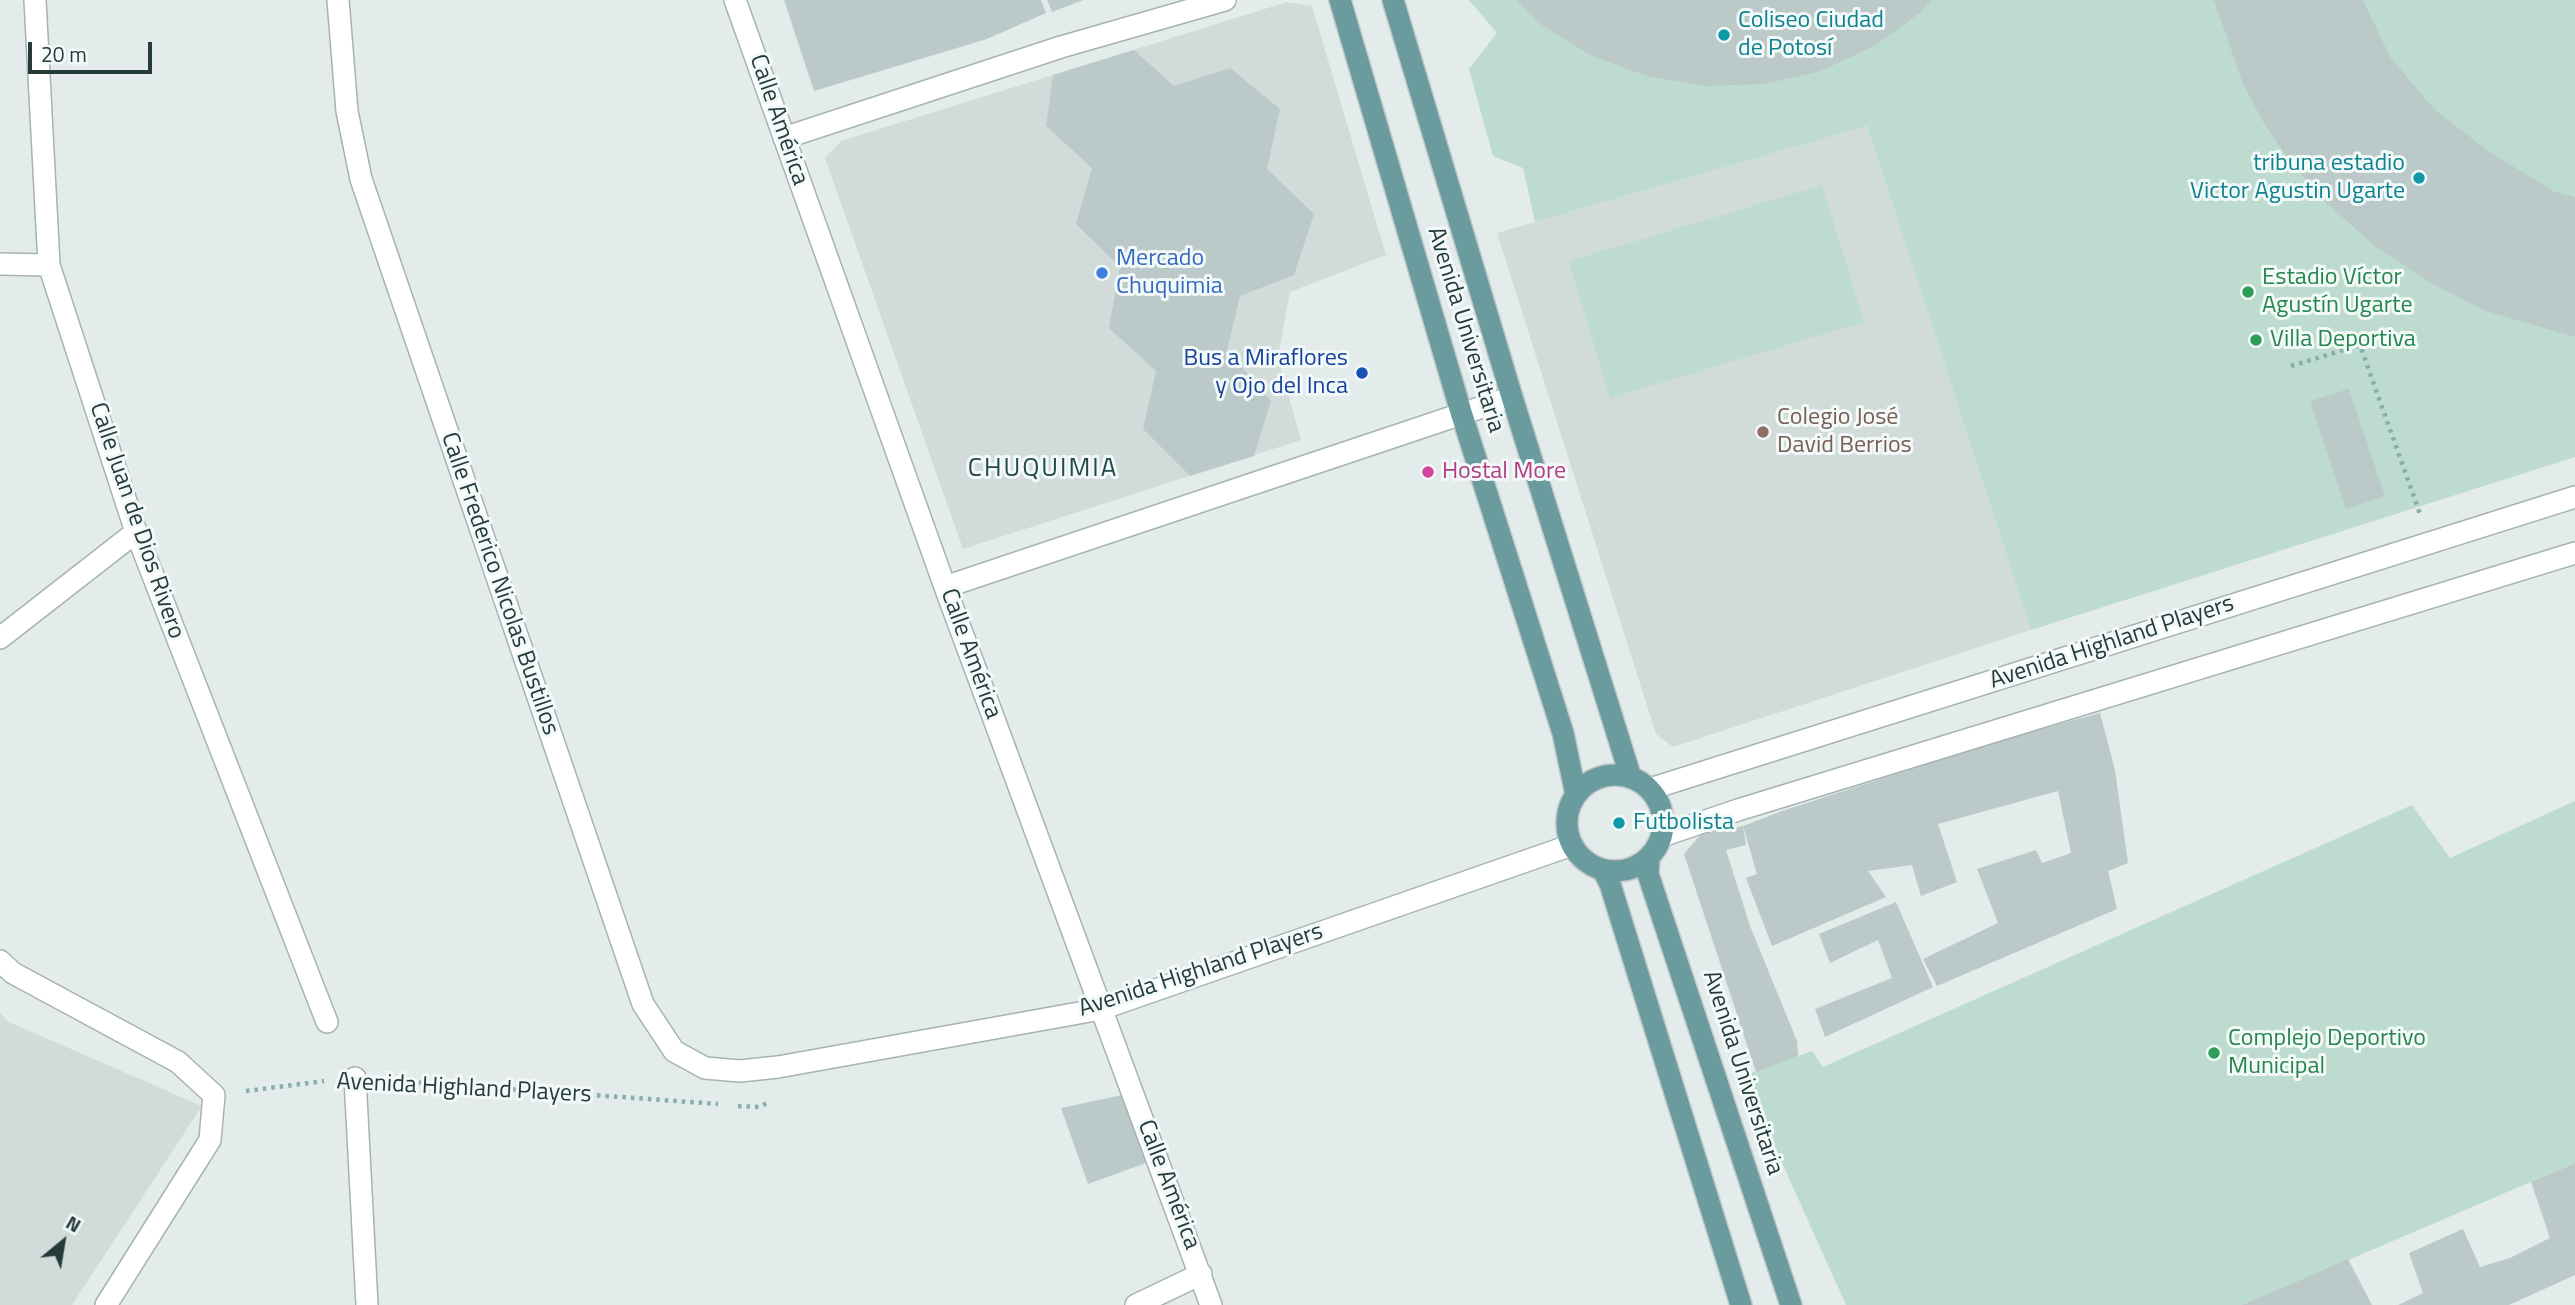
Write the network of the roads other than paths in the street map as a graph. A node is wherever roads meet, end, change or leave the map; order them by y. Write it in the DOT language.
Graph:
graph roads {
  1 [pos="35,0"];
  2 [pos="338,0"];
  3 [pos="735,0"];
  4 [pos="1225,0"];
  5 [pos="1340,0"];
  6 [pos="1393,0"];
  7 [pos="784,138"];
  8 [pos="0,264"];
  9 [pos="49,265"];
  10 [pos="1511,397"];
  11 [pos="1461,412"];
  12 [pos="2575,497"];
  13 [pos="136,532"];
  14 [pos="2575,554"];
  15 [pos="945,587"];
  16 [pos="0,638"];
  17 [pos="1631,778"];
  18 [pos="1650,789"];
  19 [pos="1576,795"];
  20 [pos="1662,836"];
  21 [pos="1572,845"];
  22 [pos="1649,858"];
  23 [pos="1603,870"];
  24 [pos="0,961"];
  25 [pos="1101,1009"];
  26 [pos="327,1022"];
  27 [pos="778,1067"];
  28 [pos="355,1078"];
  29 [pos="1201,1274"];
  30 [pos="106,1305"];
  31 [pos="368,1305"];
  32 [pos="1136,1305"];
  33 [pos="1211,1305"];
  34 [pos="1741,1305"];
  35 [pos="1791,1305"];
  1 -- 9 [label="street, Calle Juan de Dios Rivero"];
  2 -- 27 [label="street, Calle Frederico Nicolas Bustillos"];
  3 -- 7 [label="street, Calle América"];
  4 -- 7 [label="street"];
  5 -- 11 [label="main road, Avenida Universitaria"];
  6 -- 10 [label="main road, Avenida Universitaria"];
  7 -- 15 [label="street, Calle América"];
  8 -- 9 [label="street"];
  9 -- 13 [label="street, Calle Juan de Dios Rivero"];
  10 -- 11 [label="street"];
  10 -- 17 [label="main road, Avenida Universitaria"];
  11 -- 15 [label="street"];
  11 -- 19 [label="main road, Avenida Universitaria"];
  12 -- 18 [label="street, Avenida Highland Players"];
  13 -- 16 [label="street"];
  13 -- 26 [label="street, Calle Juan de Dios Rivero"];
  14 -- 20 [label="street, Avenida Highland Players"];
  15 -- 25 [label="street, Calle América"];
  17 -- 18 [label="main road"];
  17 -- 19 [label="main road"];
  18 -- 20 [label="main road"];
  19 -- 21 [label="main road"];
  20 -- 22 [label="main road"];
  21 -- 23 [label="main road"];
  21 -- 25 [label="street, Avenida Highland Players"];
  22 -- 23 [label="main road"];
  22 -- 35 [label="main road, Avenida Universitaria"];
  23 -- 34 [label="main road"];
  24 -- 30 [label="street"];
  25 -- 27 [label="street, Avenida Highland Players"];
  25 -- 29 [label="street, Calle América"];
  28 -- 31 [label="street"];
  29 -- 32 [label="street"];
  29 -- 33 [label="street, Calle América"];
}
